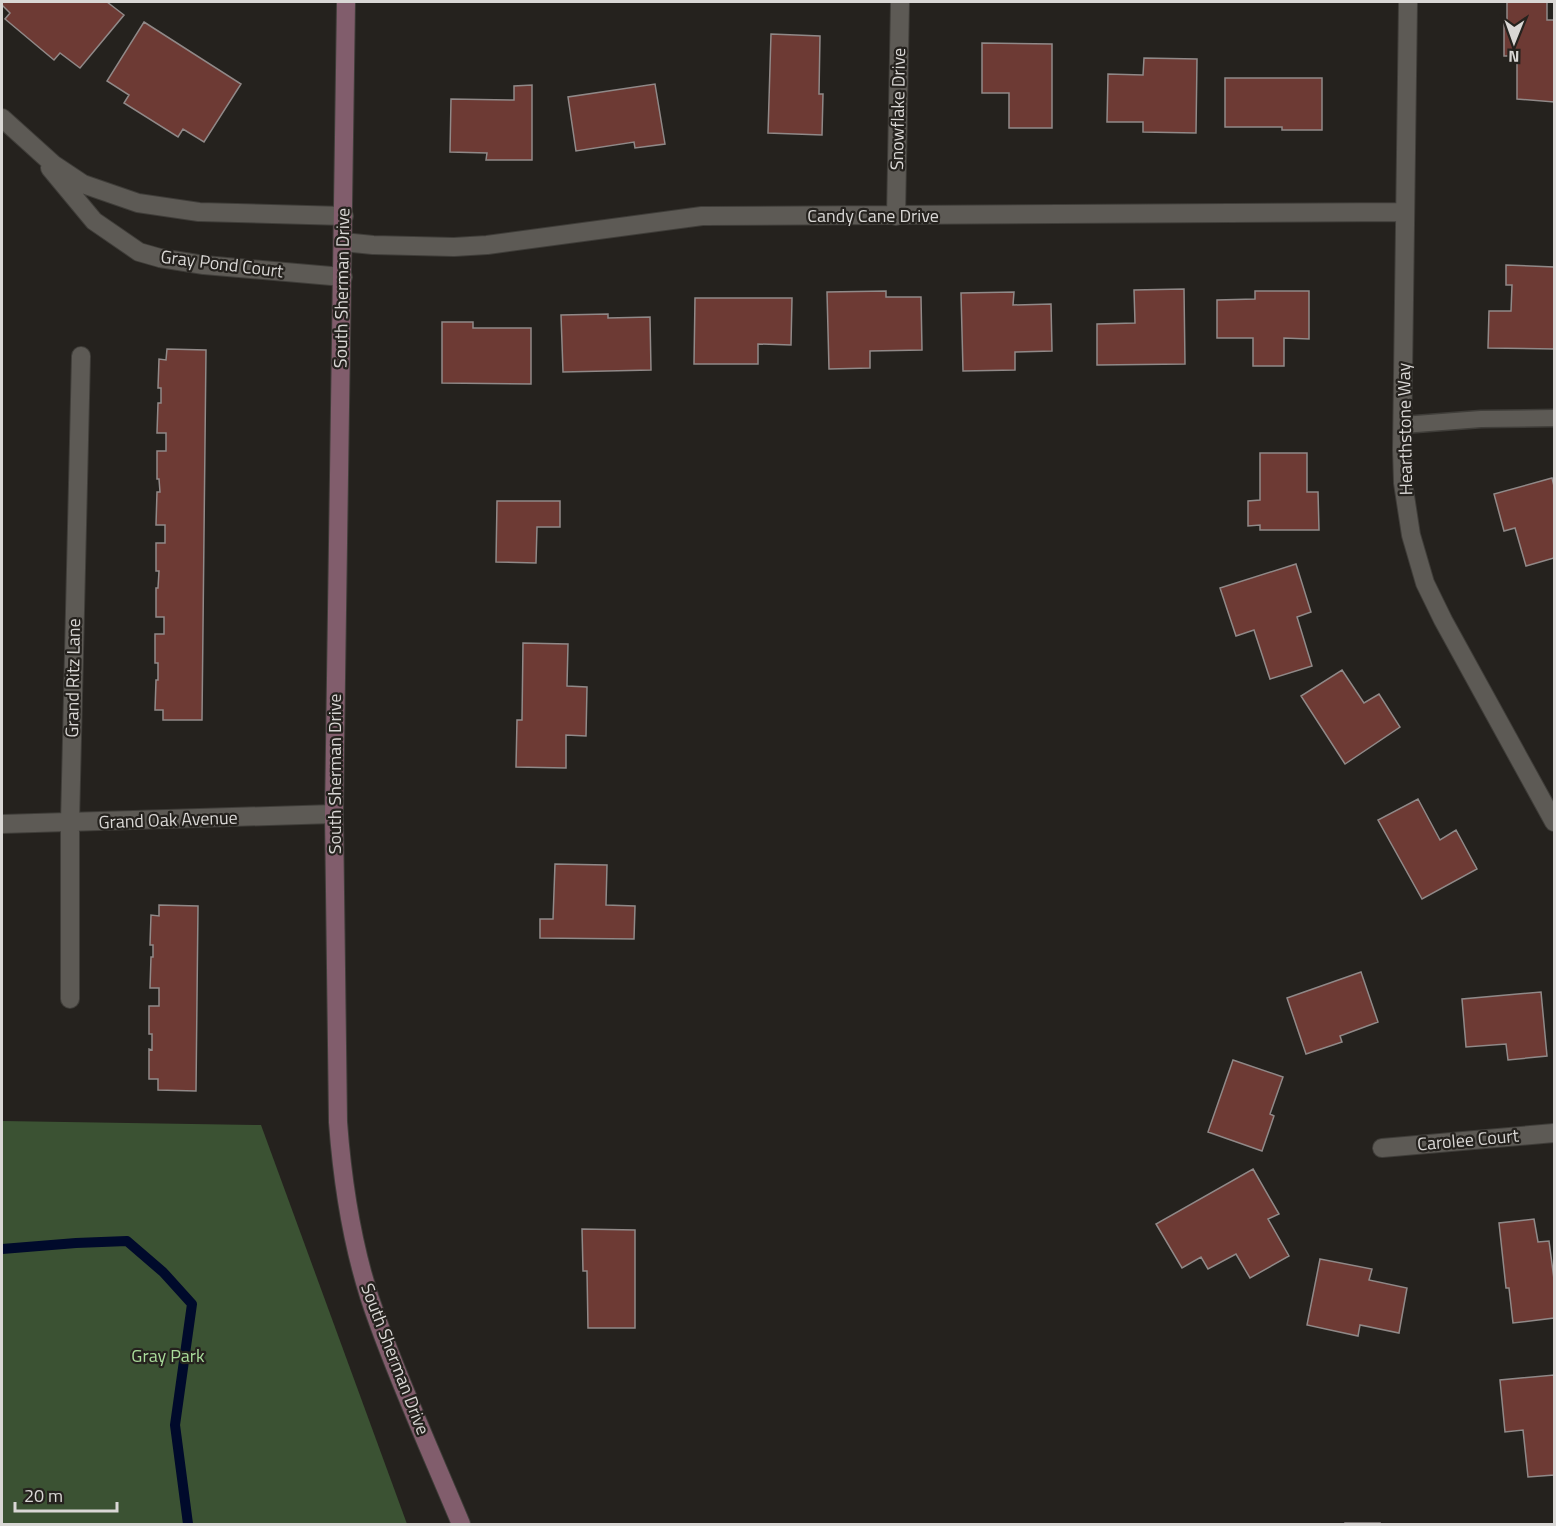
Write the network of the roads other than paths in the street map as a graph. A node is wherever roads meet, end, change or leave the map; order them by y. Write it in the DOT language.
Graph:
graph roads {
  1 [pos="346,2"];
  2 [pos="900,2"];
  3 [pos="1408,2"];
  4 [pos="2,118"];
  5 [pos="36,151"];
  6 [pos="1405,212"];
  7 [pos="344,216"];
  8 [pos="896,216"];
  9 [pos="343,242"];
  10 [pos="343,278"];
  11 [pos="81,356"];
  12 [pos="1554,418"];
  13 [pos="1402,425"];
  14 [pos="334,814"];
  15 [pos="1554,822"];
  16 [pos="70,823"];
  17 [pos="2,824"];
  18 [pos="70,999"];
  19 [pos="1554,1133"];
  20 [pos="1382,1148"];
  21 [pos="461,1524"];
  1 -- 7 [label="street, South Sherman Drive"];
  2 -- 8 [label="street, Snowflake Drive"];
  3 -- 6 [label="street, Hearthstone Way"];
  4 -- 5 [label="street, Gray Pond Court"];
  5 -- 7 [label="street, Gray Pond Court"];
  5 -- 10 [label="street, Gray Pond Court"];
  6 -- 8 [label="street, Candy Cane Drive"];
  6 -- 13 [label="street, Hearthstone Way"];
  7 -- 9 [label="street, South Sherman Drive"];
  8 -- 9 [label="street, Candy Cane Drive"];
  9 -- 10 [label="street, South Sherman Drive"];
  10 -- 14 [label="street, South Sherman Drive"];
  11 -- 16 [label="street, Grand Ritz Lane"];
  12 -- 13 [label="lane"];
  13 -- 15 [label="street, Hearthstone Way"];
  14 -- 16 [label="street, Grand Oak Avenue"];
  14 -- 21 [label="street, South Sherman Drive"];
  16 -- 17 [label="street, Grand Oak Avenue"];
  16 -- 18 [label="street, Grand Ritz Lane"];
  19 -- 20 [label="street, Carolee Court"];
}
